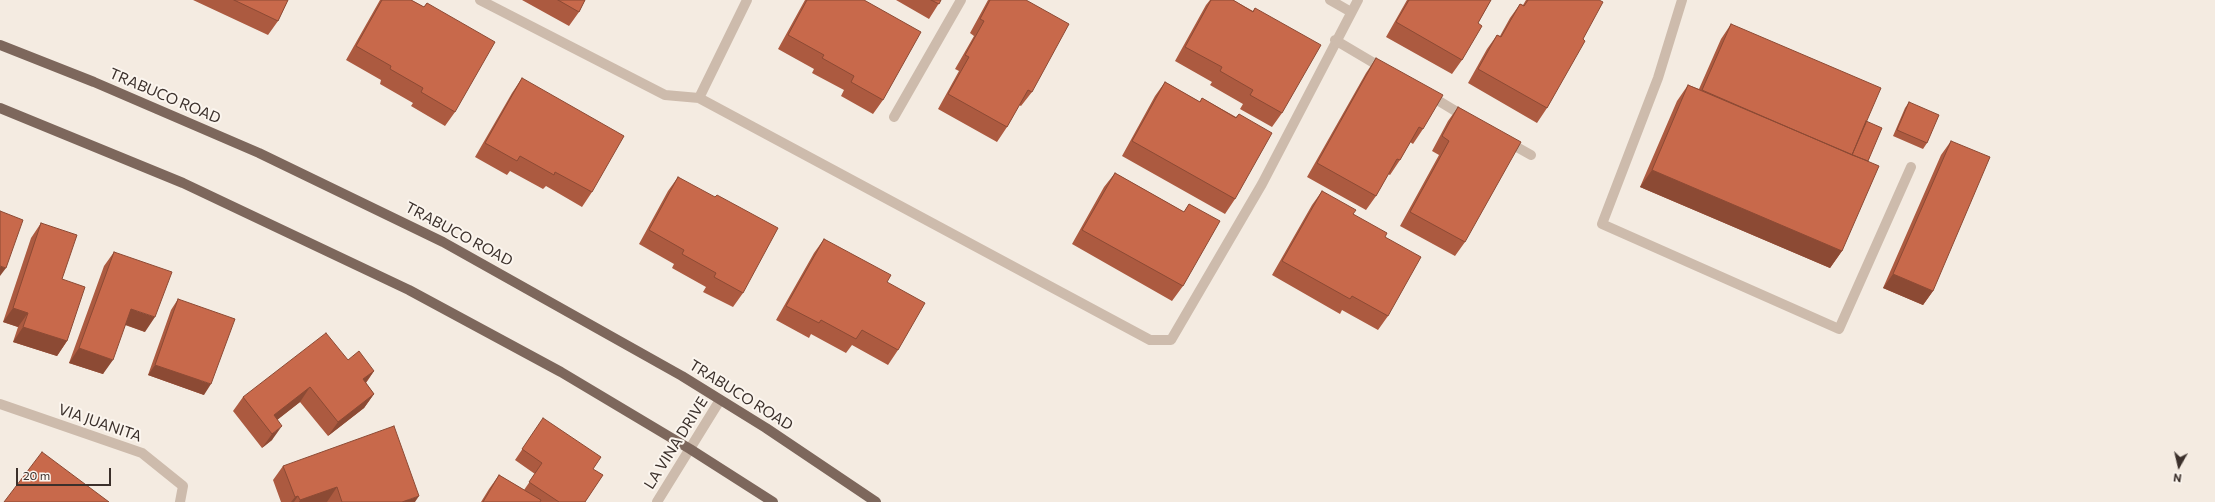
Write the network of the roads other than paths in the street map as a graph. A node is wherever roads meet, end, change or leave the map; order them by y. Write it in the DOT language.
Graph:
graph roads {
  1 [pos="480,0"];
  2 [pos="747,0"];
  3 [pos="961,0"];
  4 [pos="1330,0"];
  5 [pos="1358,0"];
  6 [pos="1682,0"];
  7 [pos="1351,12"];
  8 [pos="1335,40"];
  9 [pos="0,45"];
  10 [pos="1396,76"];
  11 [pos="1423,92"];
  12 [pos="698,98"];
  13 [pos="0,108"];
  14 [pos="894,117"];
  15 [pos="1477,123"];
  16 [pos="1497,135"];
  17 [pos="1530,155"];
  18 [pos="1911,167"];
  19 [pos="720,400"];
  20 [pos="0,404"];
  21 [pos="690,449"];
  22 [pos="180,502"];
  23 [pos="657,502"];
  24 [pos="772,502"];
  25 [pos="876,502"];
  1 -- 12 [label="street"];
  2 -- 12 [label="street"];
  3 -- 14 [label="street"];
  4 -- 7 [label="street"];
  5 -- 7 [label="street"];
  6 -- 18 [label="street"];
  7 -- 8 [label="street"];
  8 -- 10 [label="street"];
  8 -- 12 [label="street"];
  9 -- 19 [label="main road, TRABUCO ROAD"];
  11 -- 15 [label="street"];
  13 -- 21 [label="main road"];
  16 -- 17 [label="street"];
  19 -- 21 [label="street, LA VINA DRIVE"];
  19 -- 25 [label="main road, TRABUCO ROAD"];
  20 -- 22 [label="street, VIA JUANITA"];
  21 -- 23 [label="street, LA VINA DRIVE"];
  21 -- 24 [label="main road"];
}
